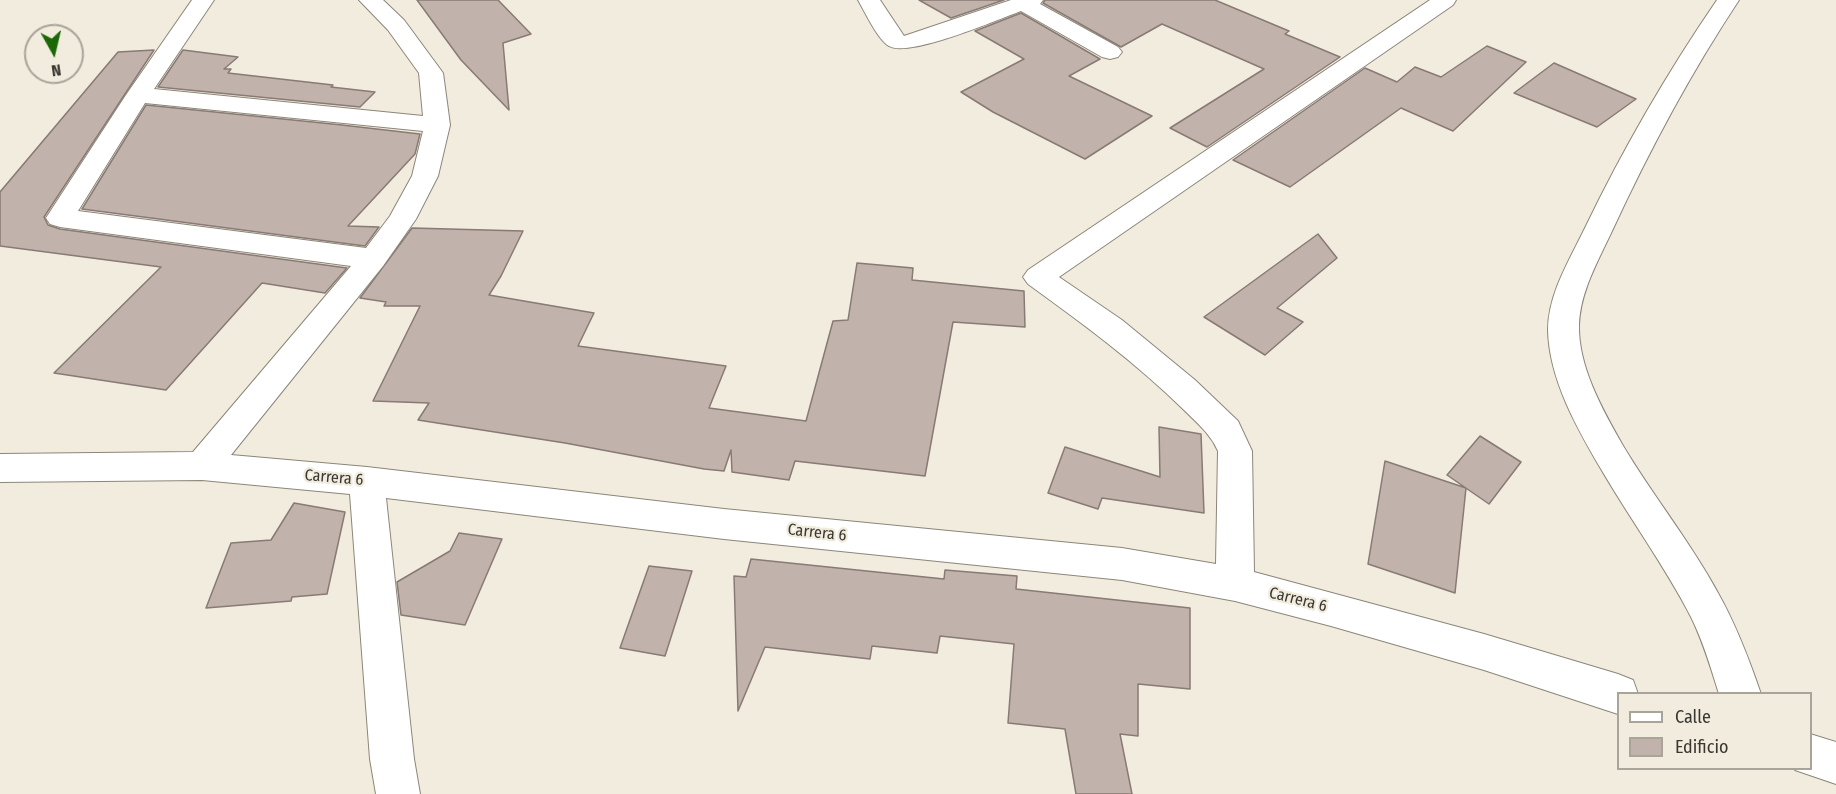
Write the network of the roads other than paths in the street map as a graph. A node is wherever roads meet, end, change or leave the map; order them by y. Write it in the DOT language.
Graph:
graph roads {
  1 [pos="203,0"];
  2 [pos="370,0"];
  3 [pos="869,0"];
  4 [pos="1445,0"];
  5 [pos="1728,0"];
  6 [pos="1028,2"];
  7 [pos="1110,52"];
  8 [pos="138,95"];
  9 [pos="437,125"];
  10 [pos="373,259"];
  11 [pos="202,466"];
  12 [pos="0,468"];
  13 [pos="367,481"];
  14 [pos="1235,584"];
  15 [pos="1740,692"];
  16 [pos="1617,694"];
  17 [pos="1812,756"];
  18 [pos="1836,763"];
  19 [pos="398,794"];
  1 -- 8 [label="street"];
  2 -- 9 [label="street"];
  3 -- 6 [label="street"];
  4 -- 14 [label="street"];
  5 -- 15 [label="street"];
  6 -- 7 [label="street"];
  8 -- 9 [label="street"];
  8 -- 10 [label="street"];
  9 -- 10 [label="street"];
  10 -- 11 [label="street"];
  11 -- 12 [label="street, Carrera 6"];
  11 -- 13 [label="street, Carrera 6"];
  13 -- 14 [label="street, Carrera 6"];
  13 -- 19 [label="street"];
  14 -- 16 [label="street, Carrera 6"];
  17 -- 18 [label="street"];
}
